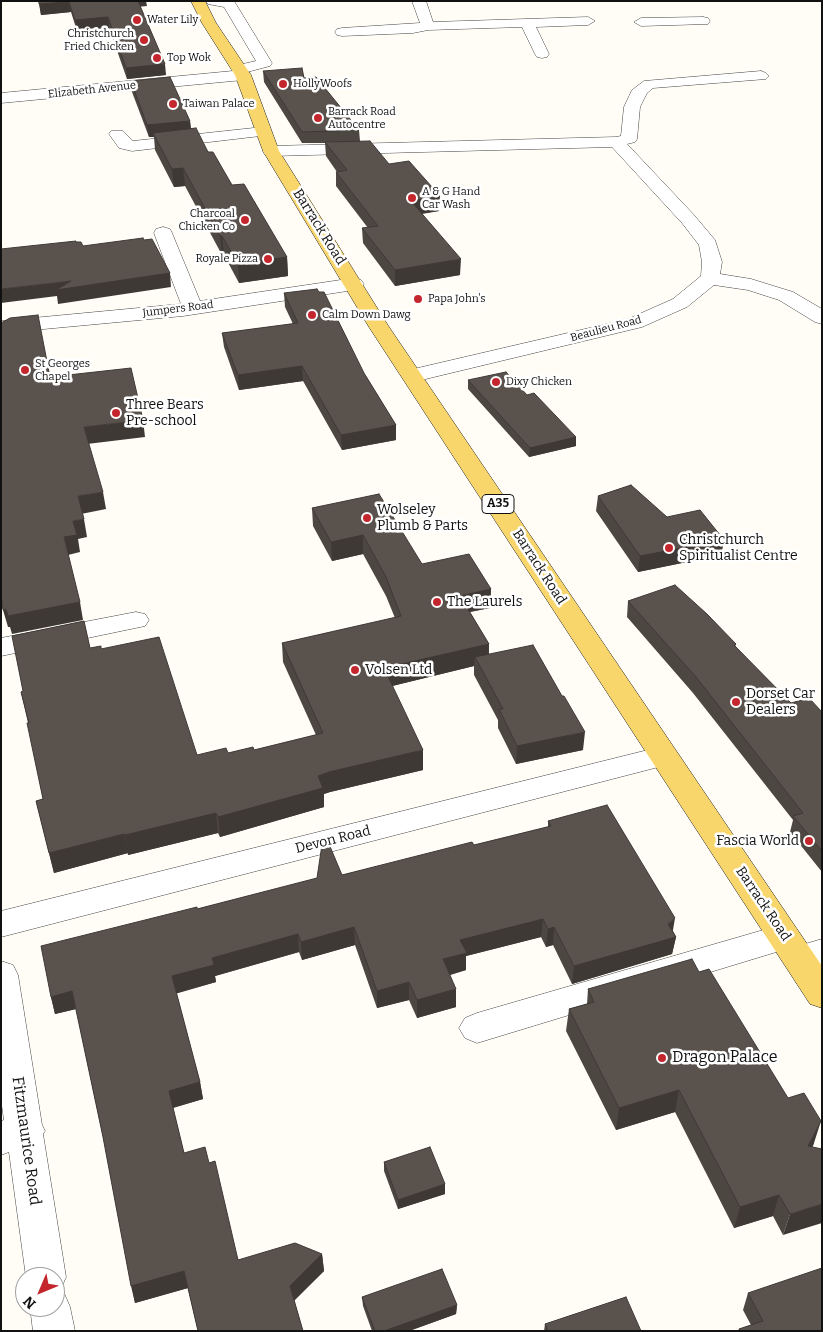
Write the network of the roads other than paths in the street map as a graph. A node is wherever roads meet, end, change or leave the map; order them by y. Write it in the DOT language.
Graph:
graph roads {
  1 [pos="198,1"];
  2 [pos="213,1"];
  3 [pos="419,1"];
  4 [pos="672,8"];
  5 [pos="588,21"];
  6 [pos="682,21"];
  7 [pos="703,21"];
  8 [pos="641,22"];
  9 [pos="527,23"];
  10 [pos="428,26"];
  11 [pos="342,32"];
  12 [pos="542,54"];
  13 [pos="241,72"];
  14 [pos="760,76"];
  15 [pos="1,98"];
  16 [pos="117,134"];
  17 [pos="267,142"];
  18 [pos="616,142"];
  19 [pos="163,233"];
  20 [pos="710,278"];
  21 [pos="354,284"];
  22 [pos="193,308"];
  23 [pos="822,318"];
  24 [pos="1,327"];
  25 [pos="413,376"];
  26 [pos="136,620"];
  27 [pos="1,647"];
  28 [pos="664,756"];
  29 [pos="1,924"];
  30 [pos="802,950"];
  31 [pos="1,974"];
  32 [pos="822,994"];
  33 [pos="476,1028"];
  34 [pos="13,1134"];
  35 [pos="44,1267"];
  36 [pos="52,1317"];
  37 [pos="54,1331"];
  1 -- 13 [label="main road, Barrack Road / A35"];
  2 -- 13 [label="street, Elizabeth Avenue"];
  3 -- 10 [label="street"];
  4 -- 6 [label="street"];
  5 -- 9 [label="street"];
  6 -- 7 [label="street"];
  6 -- 8 [label="street"];
  9 -- 10 [label="street"];
  9 -- 12 [label="street"];
  10 -- 11 [label="street"];
  13 -- 15 [label="street, Elizabeth Avenue"];
  13 -- 17 [label="main road, Barrack Road / A35"];
  14 -- 18 [label="street"];
  16 -- 17 [label="street"];
  17 -- 18 [label="street"];
  17 -- 21 [label="main road, Barrack Road / A35"];
  18 -- 20 [label="street"];
  19 -- 22 [label="street"];
  20 -- 23 [label="street"];
  20 -- 25 [label="street, Beaulieu Road"];
  21 -- 22 [label="street, Jumpers Road"];
  21 -- 25 [label="main road, Barrack Road / A35"];
  22 -- 24 [label="street, Jumpers Road"];
  25 -- 28 [label="main road, Barrack Road / A35"];
  26 -- 27 [label="street"];
  28 -- 29 [label="street, Devon Road"];
  28 -- 30 [label="main road, Barrack Road / A35"];
  30 -- 32 [label="main road, Barrack Road / A35"];
  30 -- 33 [label="street"];
  31 -- 34 [label="street, Fitzmaurice Road"];
  34 -- 35 [label="street, Fitzmaurice Road"];
  36 -- 37 [label="street"];
}
